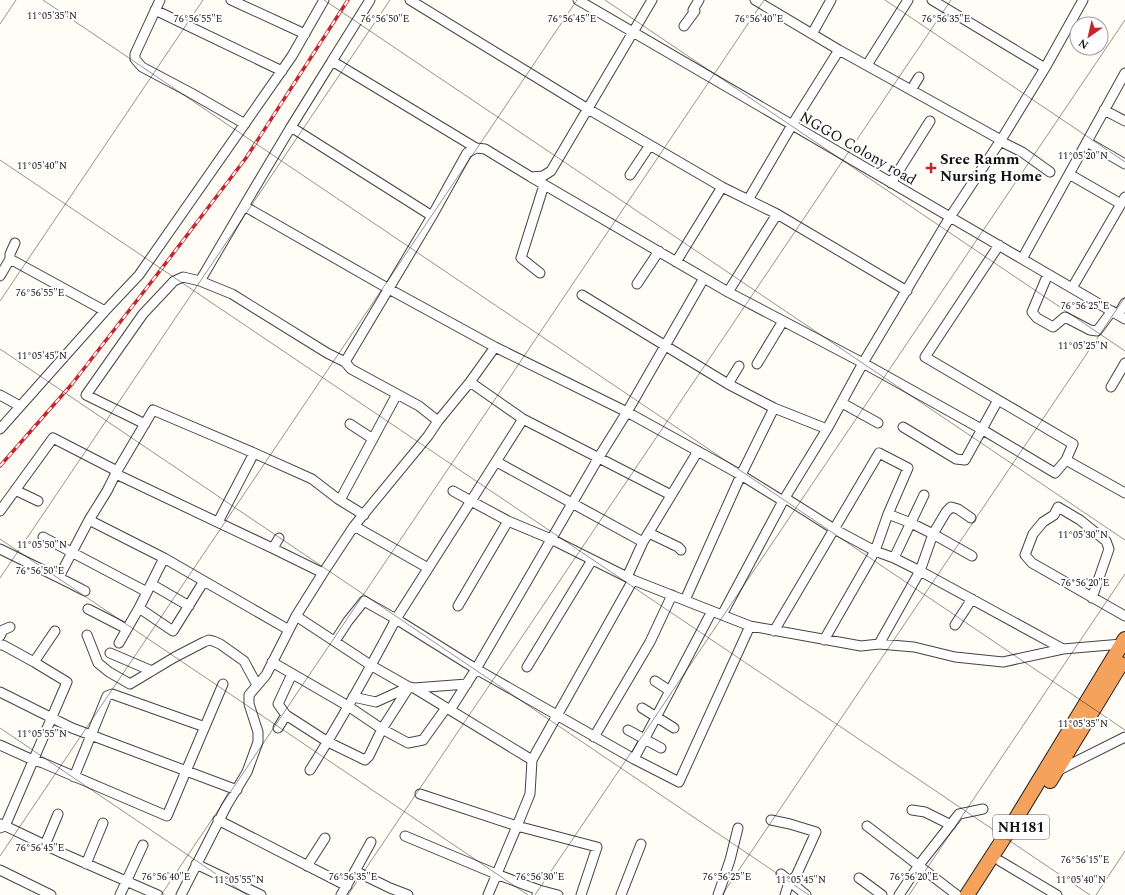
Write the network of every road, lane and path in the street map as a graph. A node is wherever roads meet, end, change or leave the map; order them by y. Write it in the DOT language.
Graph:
graph roads {
  1 [pos="160,0"];
  2 [pos="232,0"];
  3 [pos="324,0"];
  4 [pos="370,0"];
  5 [pos="410,0"];
  6 [pos="578,0"];
  7 [pos="652,0"];
  8 [pos="699,0"];
  9 [pos="755,0"];
  10 [pos="831,0"];
  11 [pos="908,0"];
  12 [pos="932,0"];
  13 [pos="1083,0"];
  14 [pos="155,10"];
  15 [pos="684,26"];
  16 [pos="632,32"];
  17 [pos="305,34"];
  18 [pos="812,34"];
  19 [pos="839,50"];
  20 [pos="332,62"];
  21 [pos="867,65"];
  22 [pos="1045,68"];
  23 [pos="282,70"];
  24 [pos="1125,73"];
  25 [pos="919,78"];
  26 [pos="911,90"];
  27 [pos="588,109"];
  28 [pos="1104,110"];
  29 [pos="930,121"];
  30 [pos="1125,121"];
  31 [pos="245,124"];
  32 [pos="792,125"];
  33 [pos="291,127"];
  34 [pos="1001,140"];
  35 [pos="1087,142"];
  36 [pos="650,146"];
  37 [pos="476,148"];
  38 [pos="1125,164"];
  39 [pos="1050,172"];
  40 [pos="1069,174"];
  41 [pos="630,175"];
  42 [pos="531,177"];
  43 [pos="891,183"];
  44 [pos="544,184"];
  45 [pos="722,187"];
  46 [pos="748,200"];
  47 [pos="1123,200"];
  48 [pos="244,206"];
  49 [pos="777,214"];
  50 [pos="432,216"];
  51 [pos="950,217"];
  52 [pos="15,243"];
  53 [pos="999,245"];
  54 [pos="659,251"];
  55 [pos="1022,259"];
  56 [pos="10,260"];
  57 [pos="676,262"];
  58 [pos="540,273"];
  59 [pos="1048,274"];
  60 [pos="0,276"];
  61 [pos="704,278"];
  62 [pos="200,281"];
  63 [pos="637,284"];
  64 [pos="1072,288"];
  65 [pos="389,289"];
  66 [pos="907,291"];
  67 [pos="728,292"];
  68 [pos="582,295"];
  69 [pos="1125,303"];
  70 [pos="105,311"];
  71 [pos="1118,315"];
  72 [pos="783,321"];
  73 [pos="666,346"];
  74 [pos="495,347"];
  75 [pos="345,362"];
  76 [pos="863,363"];
  77 [pos="1125,363"];
  78 [pos="757,364"];
  79 [pos="739,366"];
  80 [pos="470,382"];
  81 [pos="728,384"];
  82 [pos="1111,387"];
  83 [pos="397,394"];
  84 [pos="0,395"];
  85 [pos="998,400"];
  86 [pos="842,403"];
  87 [pos="20,406"];
  88 [pos="774,408"];
  89 [pos="627,412"];
  90 [pos="524,419"];
  91 [pos="438,421"];
  92 [pos="878,423"];
  93 [pos="145,424"];
  94 [pos="350,424"];
  95 [pos="902,427"];
  96 [pos="0,429"];
  97 [pos="827,429"];
  98 [pos="983,430"];
  99 [pos="373,439"];
  100 [pos="698,451"];
  101 [pos="254,453"];
  102 [pos="599,457"];
  103 [pos="1066,460"];
  104 [pos="497,462"];
  105 [pos="116,472"];
  106 [pos="741,475"];
  107 [pos="15,490"];
  108 [pos="453,491"];
  109 [pos="1125,494"];
  110 [pos="672,495"];
  111 [pos="924,495"];
  112 [pos="340,500"];
  113 [pos="784,500"];
  114 [pos="38,501"];
  115 [pos="472,501"];
  116 [pos="572,504"];
  117 [pos="0,511"];
  118 [pos="888,514"];
  119 [pos="364,515"];
  120 [pos="971,518"];
  121 [pos="89,520"];
  122 [pos="508,521"];
  123 [pos="218,522"];
  124 [pos="910,523"];
  125 [pos="354,526"];
  126 [pos="834,529"];
  127 [pos="649,533"];
  128 [pos="934,534"];
  129 [pos="43,537"];
  130 [pos="279,538"];
  131 [pos="551,540"];
  132 [pos="643,542"];
  133 [pos="273,548"];
  134 [pos="0,549"];
  135 [pos="681,550"];
  136 [pos="875,550"];
  137 [pos="72,552"];
  138 [pos="972,556"];
  139 [pos="164,558"];
  140 [pos="894,558"];
  141 [pos="592,560"];
  142 [pos="428,568"];
  143 [pos="920,571"];
  144 [pos="323,573"];
  145 [pos="59,577"];
  146 [pos="630,578"];
  147 [pos="204,581"];
  148 [pos="149,588"];
  149 [pos="85,591"];
  150 [pos="672,595"];
  151 [pos="1092,598"];
  152 [pos="972,599"];
  153 [pos="685,600"];
  154 [pos="189,606"];
  155 [pos="458,606"];
  156 [pos="139,608"];
  157 [pos="88,609"];
  158 [pos="712,611"];
  159 [pos="722,615"];
  160 [pos="296,616"];
  161 [pos="1125,616"];
  162 [pos="396,619"];
  163 [pos="955,625"];
  164 [pos="750,626"];
  165 [pos="10,627"];
  166 [pos="127,629"];
  167 [pos="289,630"];
  168 [pos="55,631"];
  169 [pos="774,631"];
  170 [pos="0,636"];
  171 [pos="87,636"];
  172 [pos="824,640"];
  173 [pos="335,641"];
  174 [pos="119,643"];
  175 [pos="879,644"];
  176 [pos="0,645"];
  177 [pos="1124,647"];
  178 [pos="1063,649"];
  179 [pos="110,654"];
  180 [pos="34,662"];
  181 [pos="272,662"];
  182 [pos="372,666"];
  183 [pos="528,667"];
  184 [pos="476,670"];
  185 [pos="152,671"];
  186 [pos="292,674"];
  187 [pos="655,681"];
  188 [pos="223,684"];
  189 [pos="466,684"];
  190 [pos="257,685"];
  191 [pos="411,687"];
  192 [pos="670,691"];
  193 [pos="0,692"];
  194 [pos="392,694"];
  195 [pos="353,696"];
  196 [pos="348,706"];
  197 [pos="642,708"];
  198 [pos="448,709"];
  199 [pos="286,715"];
  200 [pos="557,715"];
  201 [pos="657,717"];
  202 [pos="52,718"];
  203 [pos="385,726"];
  204 [pos="205,727"];
  205 [pos="278,728"];
  206 [pos="674,728"];
  207 [pos="628,730"];
  208 [pos="91,735"];
  209 [pos="594,737"];
  210 [pos="1125,737"];
  211 [pos="644,740"];
  212 [pos="328,742"];
  213 [pos="0,745"];
  214 [pos="660,748"];
  215 [pos="1059,757"];
  216 [pos="33,760"];
  217 [pos="532,760"];
  218 [pos="634,760"];
  219 [pos="310,770"];
  220 [pos="186,771"];
  221 [pos="1055,772"];
  222 [pos="74,777"];
  223 [pos="237,790"];
  224 [pos="420,794"];
  225 [pos="982,809"];
  226 [pos="912,810"];
  227 [pos="58,814"];
  228 [pos="218,820"];
  229 [pos="771,820"];
  230 [pos="103,823"];
  231 [pos="951,825"];
  232 [pos="2,826"];
  233 [pos="517,826"];
  234 [pos="868,826"];
  235 [pos="738,828"];
  236 [pos="405,836"];
  237 [pos="325,838"];
  238 [pos="371,842"];
  239 [pos="641,844"];
  240 [pos="45,845"];
  241 [pos="144,845"];
  242 [pos="1000,861"];
  243 [pos="86,864"];
  244 [pos="196,864"];
  245 [pos="919,865"];
  246 [pos="307,866"];
  247 [pos="355,871"];
  248 [pos="0,872"];
  249 [pos="496,874"];
  250 [pos="781,874"];
  251 [pos="859,878"];
  252 [pos="127,881"];
  253 [pos="789,882"];
  254 [pos="347,886"];
  255 [pos="538,893"];
  256 [pos="50,895"];
  257 [pos="120,895"];
  258 [pos="158,895"];
  259 [pos="181,895"];
  260 [pos="261,895"];
  261 [pos="341,895"];
  262 [pos="408,895"];
  263 [pos="488,895"];
  264 [pos="558,895"];
  265 [pos="581,895"];
  266 [pos="621,895"];
  267 [pos="718,895"];
  268 [pos="785,895"];
  269 [pos="806,895"];
  270 [pos="882,895"];
  271 [pos="899,895"];
  272 [pos="957,895"];
  273 [pos="967,895"];
  274 [pos="978,895"];
  275 [pos="1057,895"];
  1 -- 14 [label="street"];
  2 -- 17 [label="street"];
  3 -- 17 [label="street"];
  4 -- 20 [label="street"];
  5 -- 27 [label="street"];
  6 -- 16 [label="street, NGGO Colony road"];
  7 -- 16 [label="street"];
  8 -- 15 [label="street"];
  9 -- 18 [label="street"];
  10 -- 18 [label="street"];
  11 -- 21 [label="street"];
  12 -- 22 [label="street"];
  13 -- 22 [label="street"];
  14 -- 23 [label="street"];
  14 -- 31 [label="street"];
  16 -- 27 [label="street"];
  16 -- 32 [label="street, NGGO Colony road"];
  17 -- 23 [label="street"];
  18 -- 19 [label="street"];
  19 -- 21 [label="street"];
  19 -- 32 [label="street"];
  20 -- 33 [label="street"];
  20 -- 37 [label="street"];
  21 -- 26 [label="street"];
  22 -- 34 [label="street"];
  23 -- 31 [label="street"];
  24 -- 28 [label="street"];
  25 -- 26 [label="street"];
  26 -- 34 [label="street"];
  27 -- 36 [label="street"];
  27 -- 42 [label="street"];
  28 -- 30 [label="street"];
  28 -- 35 [label="street"];
  29 -- 43 [label="street"];
  31 -- 70 [label="street"];
  32 -- 43 [label="street, NGGO Colony road"];
  32 -- 46 [label="street"];
  33 -- 48 [label="street"];
  33 -- 50 [label="street"];
  34 -- 39 [label="street"];
  34 -- 51 [label="street"];
  35 -- 38 [label="street"];
  35 -- 40 [label="street"];
  36 -- 41 [label="street"];
  36 -- 45 [label="street"];
  37 -- 42 [label="street"];
  37 -- 50 [label="street"];
  40 -- 47 [label="street"];
  40 -- 55 [label="street"];
  42 -- 44 [label="street"];
  43 -- 51 [label="street, NGGO Colony road"];
  44 -- 54 [label="street"];
  44 -- 58 [label="street"];
  45 -- 46 [label="street"];
  45 -- 57 [label="street"];
  46 -- 49 [label="street"];
  47 -- 64 [label="street"];
  48 -- 62 [label="street"];
  48 -- 65 [label="street"];
  49 -- 66 [label="street"];
  49 -- 67 [label="street"];
  50 -- 65 [label="street"];
  51 -- 53 [label="street, NGGO Colony road"];
  51 -- 66 [label="street"];
  52 -- 56 [label="street"];
  53 -- 55 [label="street, NGGO Colony road"];
  53 -- 85 [label="street"];
  54 -- 57 [label="street"];
  54 -- 63 [label="street"];
  55 -- 59 [label="street, NGGO Colony road"];
  56 -- 60 [label="street"];
  56 -- 70 [label="street"];
  57 -- 61 [label="street"];
  59 -- 64 [label="street, NGGO Colony road"];
  59 -- 71 [label="street"];
  61 -- 67 [label="street"];
  61 -- 73 [label="street"];
  62 -- 75 [label="street"];
  62 -- 93 [label="street"];
  64 -- 71 [label="street, NGGO Colony road"];
  65 -- 74 [label="street"];
  65 -- 75 [label="street"];
  66 -- 76 [label="street"];
  67 -- 72 [label="street"];
  68 -- 73 [label="street"];
  69 -- 71 [label="street"];
  70 -- 87 [label="street"];
  72 -- 76 [label="street"];
  72 -- 78 [label="street"];
  73 -- 81 [label="street"];
  73 -- 89 [label="street"];
  74 -- 80 [label="street"];
  74 -- 89 [label="street"];
  75 -- 83 [label="street"];
  76 -- 86 [label="street"];
  76 -- 98 [label="street"];
  77 -- 82 [label="street"];
  79 -- 81 [label="street"];
  80 -- 90 [label="street"];
  80 -- 91 [label="street"];
  81 -- 88 [label="street"];
  83 -- 91 [label="street"];
  83 -- 99 [label="street"];
  84 -- 87 [label="street"];
  85 -- 98 [label="street"];
  85 -- 103 [label="street"];
  86 -- 92 [label="street"];
  86 -- 97 [label="street"];
  87 -- 96 [label="street"];
  88 -- 97 [label="street"];
  88 -- 106 [label="street"];
  89 -- 100 [label="street"];
  89 -- 102 [label="street"];
  90 -- 102 [label="street"];
  90 -- 104 [label="street"];
  91 -- 119 [label="street"];
  93 -- 101 [label="street"];
  93 -- 105 [label="street"];
  94 -- 99 [label="street"];
  95 -- 98 [label="street"];
  97 -- 113 [label="street"];
  98 -- 103 [label="street"];
  99 -- 112 [label="street"];
  100 -- 106 [label="street"];
  100 -- 110 [label="street"];
  101 -- 112 [label="street"];
  101 -- 123 [label="street"];
  102 -- 110 [label="street"];
  102 -- 116 [label="street"];
  103 -- 109 [label="street"];
  104 -- 115 [label="street"];
  104 -- 116 [label="street"];
  105 -- 107 [label="street"];
  105 -- 121 [label="street"];
  105 -- 123 [label="street"];
  106 -- 113 [label="street"];
  106 -- 153 [label="street"];
  107 -- 114 [label="street"];
  107 -- 117 [label="street"];
  108 -- 115 [label="street"];
  110 -- 127 [label="street"];
  111 -- 124 [label="street"];
  112 -- 119 [label="street"];
  113 -- 126 [label="street"];
  113 -- 159 [label="street"];
  115 -- 122 [label="street"];
  115 -- 142 [label="street"];
  116 -- 131 [label="street"];
  116 -- 132 [label="street"];
  118 -- 124 [label="street"];
  118 -- 126 [label="street"];
  118 -- 136 [label="street"];
  119 -- 125 [label="street"];
  120 -- 128 [label="street"];
  121 -- 137 [label="street"];
  121 -- 139 [label="street"];
  122 -- 131 [label="street"];
  122 -- 155 [label="street"];
  123 -- 133 [label="street"];
  124 -- 128 [label="street"];
  124 -- 140 [label="street"];
  125 -- 142 [label="street"];
  125 -- 144 [label="street"];
  126 -- 136 [label="street"];
  126 -- 169 [label="street"];
  127 -- 132 [label="street"];
  127 -- 135 [label="street"];
  128 -- 138 [label="street"];
  128 -- 143 [label="street"];
  129 -- 137 [label="street"];
  130 -- 133 [label="street"];
  131 -- 141 [label="street"];
  131 -- 184 [label="street"];
  132 -- 146 [label="street"];
  133 -- 144 [label="street"];
  134 -- 145 [label="street"];
  136 -- 140 [label="street"];
  136 -- 172 [label="street"];
  137 -- 145 [label="street"];
  137 -- 148 [label="street"];
  139 -- 147 [label="street"];
  139 -- 148 [label="street"];
  140 -- 143 [label="street"];
  141 -- 146 [label="street"];
  141 -- 183 [label="street"];
  142 -- 162 [label="street"];
  143 -- 152 [label="street"];
  143 -- 175 [label="street"];
  144 -- 160 [label="street"];
  145 -- 149 [label="street"];
  146 -- 150 [label="street"];
  146 -- 200 [label="street"];
  147 -- 154 [label="street"];
  147 -- 167 [label="street"];
  148 -- 154 [label="street"];
  148 -- 156 [label="street"];
  150 -- 153 [label="street"];
  150 -- 209 [label="street"];
  151 -- 151 [label="street"];
  151 -- 161 [label="street"];
  152 -- 163 [label="street"];
  152 -- 178 [label="street"];
  153 -- 158 [label="street"];
  154 -- 156 [label="street"];
  156 -- 166 [label="street"];
  157 -- 166 [label="street"];
  158 -- 159 [label="street"];
  158 -- 192 [label="street"];
  159 -- 164 [label="street"];
  160 -- 167 [label="street"];
  160 -- 173 [label="street"];
  162 -- 173 [label="street"];
  162 -- 182 [label="street"];
  162 -- 184 [label="street"];
  164 -- 169 [label="street"];
  164 -- 218 [label="street"];
  165 -- 170 [label="street"];
  166 -- 174 [label="street"];
  167 -- 181 [label="street"];
  168 -- 180 [label="street"];
  169 -- 172 [label="street"];
  171 -- 185 [label="street"];
  172 -- 175 [label="street"];
  173 -- 182 [label="street"];
  175 -- 178 [label="street"];
  176 -- 180 [label="street"];
  177 -- 178 [label="street"];
  177 -- 215 [label="highway, NH181"];
  179 -- 185 [label="street"];
  180 -- 202 [label="street"];
  181 -- 186 [label="street"];
  181 -- 190 [label="street"];
  182 -- 191 [label="street"];
  182 -- 195 [label="street"];
  184 -- 189 [label="street"];
  184 -- 200 [label="street"];
  185 -- 190 [label="street"];
  186 -- 196 [label="street"];
  186 -- 199 [label="street"];
  187 -- 192 [label="street"];
  188 -- 204 [label="street"];
  189 -- 191 [label="street"];
  189 -- 198 [label="street"];
  190 -- 223 [label="street"];
  191 -- 194 [label="street"];
  191 -- 198 [label="street"];
  191 -- 203 [label="street"];
  192 -- 201 [label="street"];
  193 -- 202 [label="street"];
  194 -- 195 [label="street"];
  194 -- 203 [label="street"];
  195 -- 196 [label="street"];
  196 -- 203 [label="street"];
  196 -- 212 [label="street"];
  197 -- 201 [label="street"];
  198 -- 203 [label="street"];
  198 -- 217 [label="street"];
  199 -- 205 [label="street"];
  199 -- 212 [label="street"];
  200 -- 209 [label="street"];
  200 -- 217 [label="street"];
  201 -- 206 [label="street"];
  201 -- 211 [label="street"];
  202 -- 208 [label="street"];
  202 -- 216 [label="street"];
  203 -- 212 [label="street"];
  204 -- 208 [label="street"];
  204 -- 220 [label="street"];
  207 -- 211 [label="street"];
  208 -- 220 [label="street"];
  208 -- 222 [label="street"];
  209 -- 218 [label="street"];
  210 -- 221 [label="street"];
  211 -- 214 [label="street"];
  211 -- 218 [label="street"];
  212 -- 219 [label="street"];
  213 -- 216 [label="street"];
  215 -- 221 [label="highway, NH181"];
  215 -- 273 [label="highway, NH181"];
  216 -- 222 [label="street"];
  216 -- 232 [label="street"];
  217 -- 233 [label="street"];
  220 -- 222 [label="street"];
  220 -- 223 [label="street"];
  221 -- 242 [label="highway, NH181"];
  223 -- 228 [label="street"];
  224 -- 233 [label="street"];
  225 -- 231 [label="street"];
  226 -- 231 [label="street"];
  227 -- 240 [label="street"];
  228 -- 244 [label="street"];
  228 -- 246 [label="street"];
  229 -- 253 [label="street"];
  230 -- 243 [label="street"];
  231 -- 245 [label="street"];
  232 -- 240 [label="street"];
  233 -- 249 [label="street"];
  233 -- 265 [label="street"];
  234 -- 245 [label="street"];
  235 -- 267 [label="street"];
  236 -- 249 [label="street"];
  237 -- 246 [label="street"];
  238 -- 247 [label="street"];
  239 -- 266 [label="street"];
  240 -- 243 [label="street"];
  241 -- 252 [label="street"];
  242 -- 274 [label="highway, NH181"];
  242 -- 275 [label="street"];
  243 -- 252 [label="street"];
  244 -- 259 [label="street"];
  244 -- 260 [label="street"];
  245 -- 271 [label="street"];
  245 -- 272 [label="street"];
  246 -- 254 [label="street"];
  247 -- 254 [label="street"];
  247 -- 262 [label="street"];
  248 -- 256 [label="street"];
  249 -- 255 [label="street"];
  249 -- 263 [label="street"];
  250 -- 253 [label="street"];
  251 -- 270 [label="street"];
  252 -- 257 [label="street"];
  252 -- 258 [label="street"];
  253 -- 268 [label="street"];
  253 -- 269 [label="street"];
  254 -- 261 [label="street"];
  255 -- 264 [label="street"];
}
